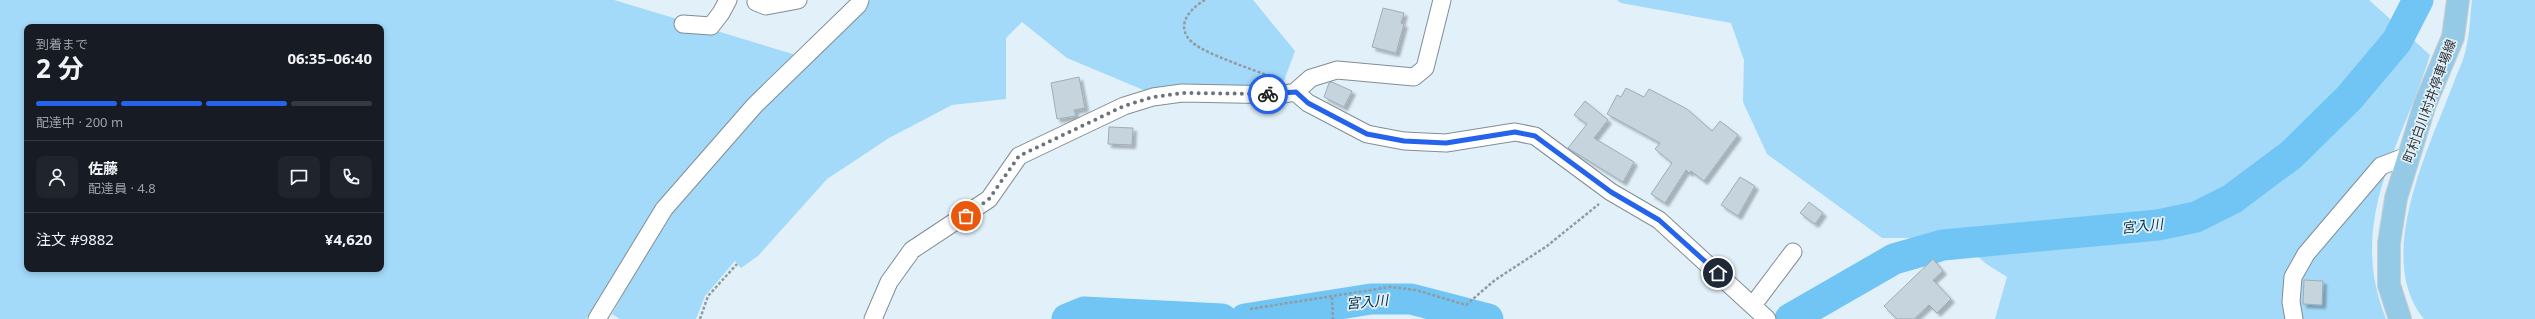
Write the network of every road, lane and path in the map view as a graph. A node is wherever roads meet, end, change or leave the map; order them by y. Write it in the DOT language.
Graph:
graph roads {
  1 [pos="728,0"];
  2 [pos="757,0"];
  3 [pos="798,0"];
  4 [pos="860,0"];
  5 [pos="1205,0"];
  6 [pos="1442,0"];
  7 [pos="2458,0"];
  8 [pos="683,24"];
  9 [pos="1296,92"];
  10 [pos="2407,156"];
  11 [pos="1611,192"];
  12 [pos="1793,252"];
  13 [pos="737,264"];
  14 [pos="1332,297"];
  15 [pos="1752,305"];
  16 [pos="1250,309"];
  17 [pos="597,319"];
  18 [pos="700,319"];
  19 [pos="873,319"];
  20 [pos="1333,319"];
  21 [pos="1767,319"];
  22 [pos="2294,319"];
  23 [pos="2400,319"];
  1 -- 8 [label="street"];
  2 -- 3 [label="street"];
  4 -- 17 [label="street"];
  5 -- 9 [label="path"];
  6 -- 9 [label="street"];
  7 -- 10 [label="main road, 町村白川村井停車場線"];
  9 -- 11 [label="street"];
  9 -- 19 [label="street"];
  10 -- 22 [label="street"];
  10 -- 23 [label="main road, 町村白川村井停車場線"];
  11 -- 14 [label="path"];
  11 -- 15 [label="street"];
  12 -- 15 [label="street"];
  13 -- 18 [label="path"];
  14 -- 16 [label="path"];
  14 -- 20 [label="path"];
  15 -- 21 [label="street"];
}
